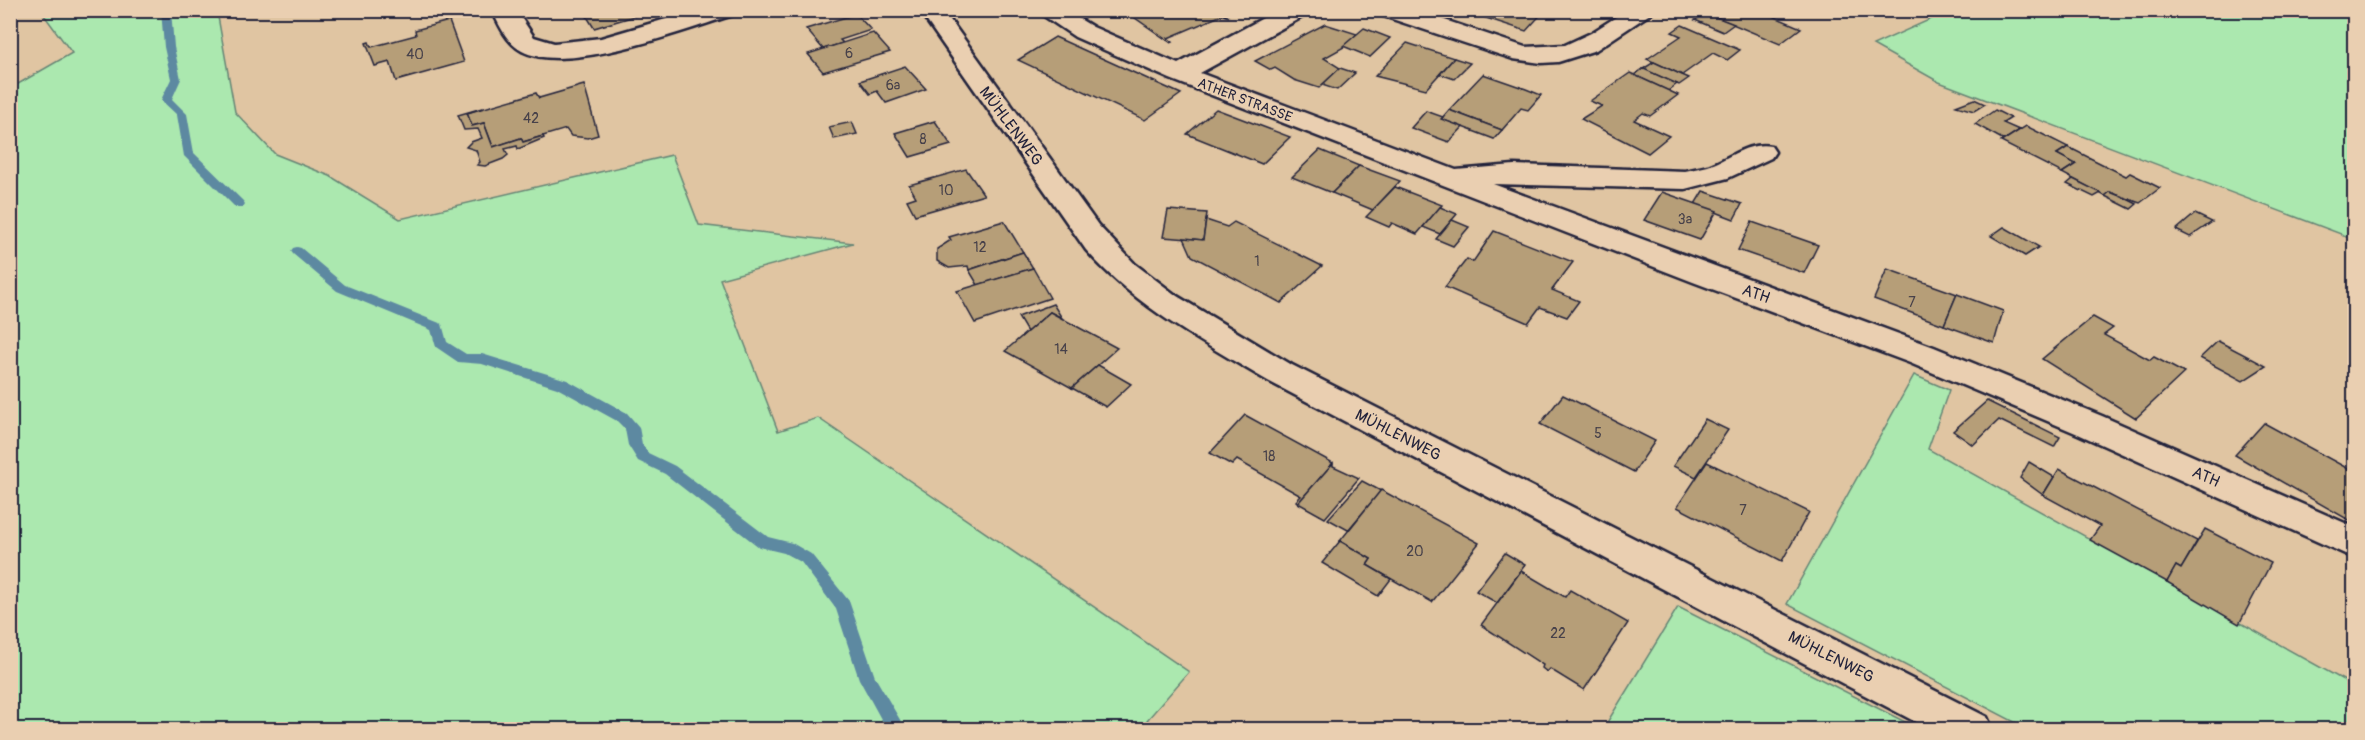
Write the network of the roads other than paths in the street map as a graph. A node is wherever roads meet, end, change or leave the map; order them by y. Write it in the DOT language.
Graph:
graph roads {
  1 [pos="504,10"];
  2 [pos="724,10"];
  3 [pos="932,10"];
  4 [pos="1047,10"];
  5 [pos="1297,10"];
  6 [pos="1389,10"];
  7 [pos="1644,10"];
  8 [pos="1179,74"];
  9 [pos="1761,152"];
  10 [pos="1448,178"];
  11 [pos="2355,543"];
  12 [pos="1972,729"];
  1 -- 2 [label="street"];
  3 -- 12 [label="street, MÜHLENWEG"];
  4 -- 8 [label="street, ATHER STRASSE"];
  5 -- 8 [label="street"];
  6 -- 7 [label="street"];
  8 -- 10 [label="street, ATHER STRASSE"];
  9 -- 10 [label="street"];
  10 -- 11 [label="street, ATH"];
}
